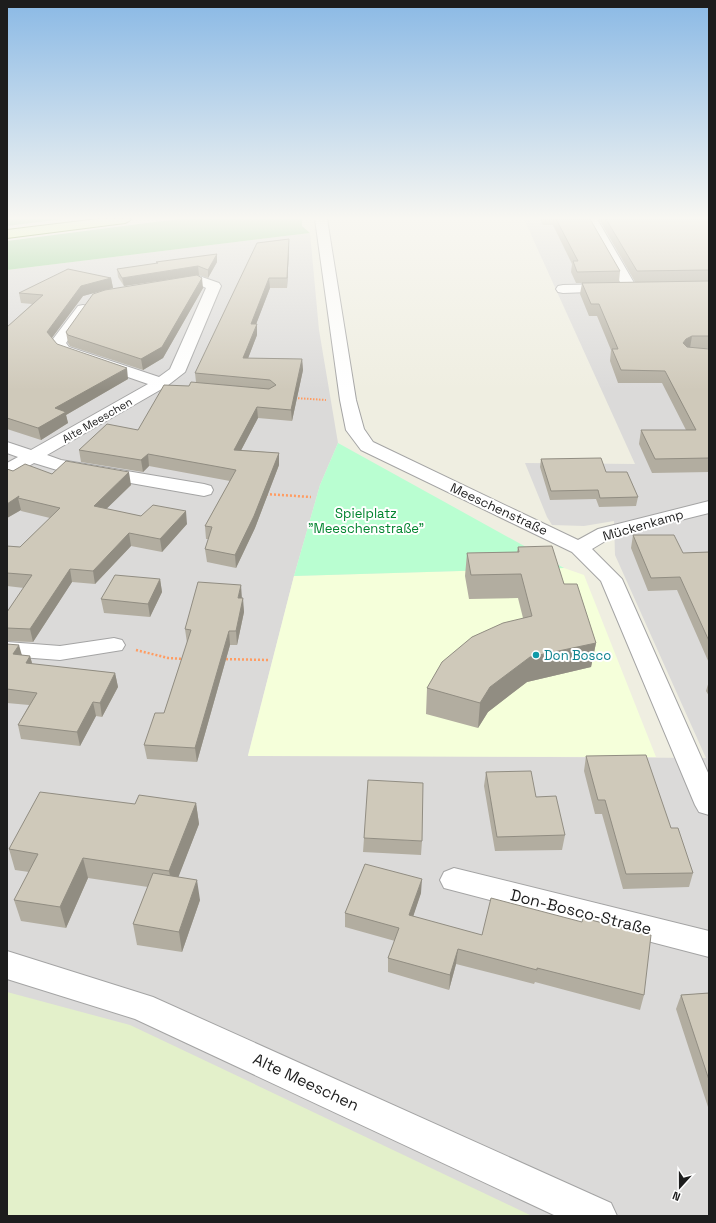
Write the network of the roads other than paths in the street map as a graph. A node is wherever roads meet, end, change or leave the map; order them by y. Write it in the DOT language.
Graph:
graph roads {
  1 [pos="330,276"];
  2 [pos="627,276"];
  3 [pos="162,286"];
  4 [pos="563,289"];
  5 [pos="89,300"];
  6 [pos="161,383"];
  7 [pos="7,447"];
  8 [pos="33,457"];
  9 [pos="7,471"];
  10 [pos="204,490"];
  11 [pos="709,507"];
  12 [pos="579,548"];
  13 [pos="114,644"];
  14 [pos="7,649"];
  15 [pos="709,805"];
  16 [pos="454,880"];
  17 [pos="709,944"];
  18 [pos="7,965"];
  19 [pos="598,1216"];
  1 -- 12 [label="street, Meeschenstraße"];
  2 -- 4 [label="street"];
  3 -- 6 [label="street, Alte Meeschen"];
  5 -- 6 [label="street"];
  6 -- 8 [label="street, Alte Meeschen"];
  7 -- 8 [label="street"];
  8 -- 9 [label="street, Alte Meeschen"];
  8 -- 10 [label="street"];
  11 -- 12 [label="street, Mückenkamp"];
  12 -- 15 [label="street, Meeschenstraße"];
  13 -- 14 [label="street"];
  16 -- 17 [label="street, Don-Bosco-Straße"];
  18 -- 19 [label="street, Alte Meeschen"];
}
